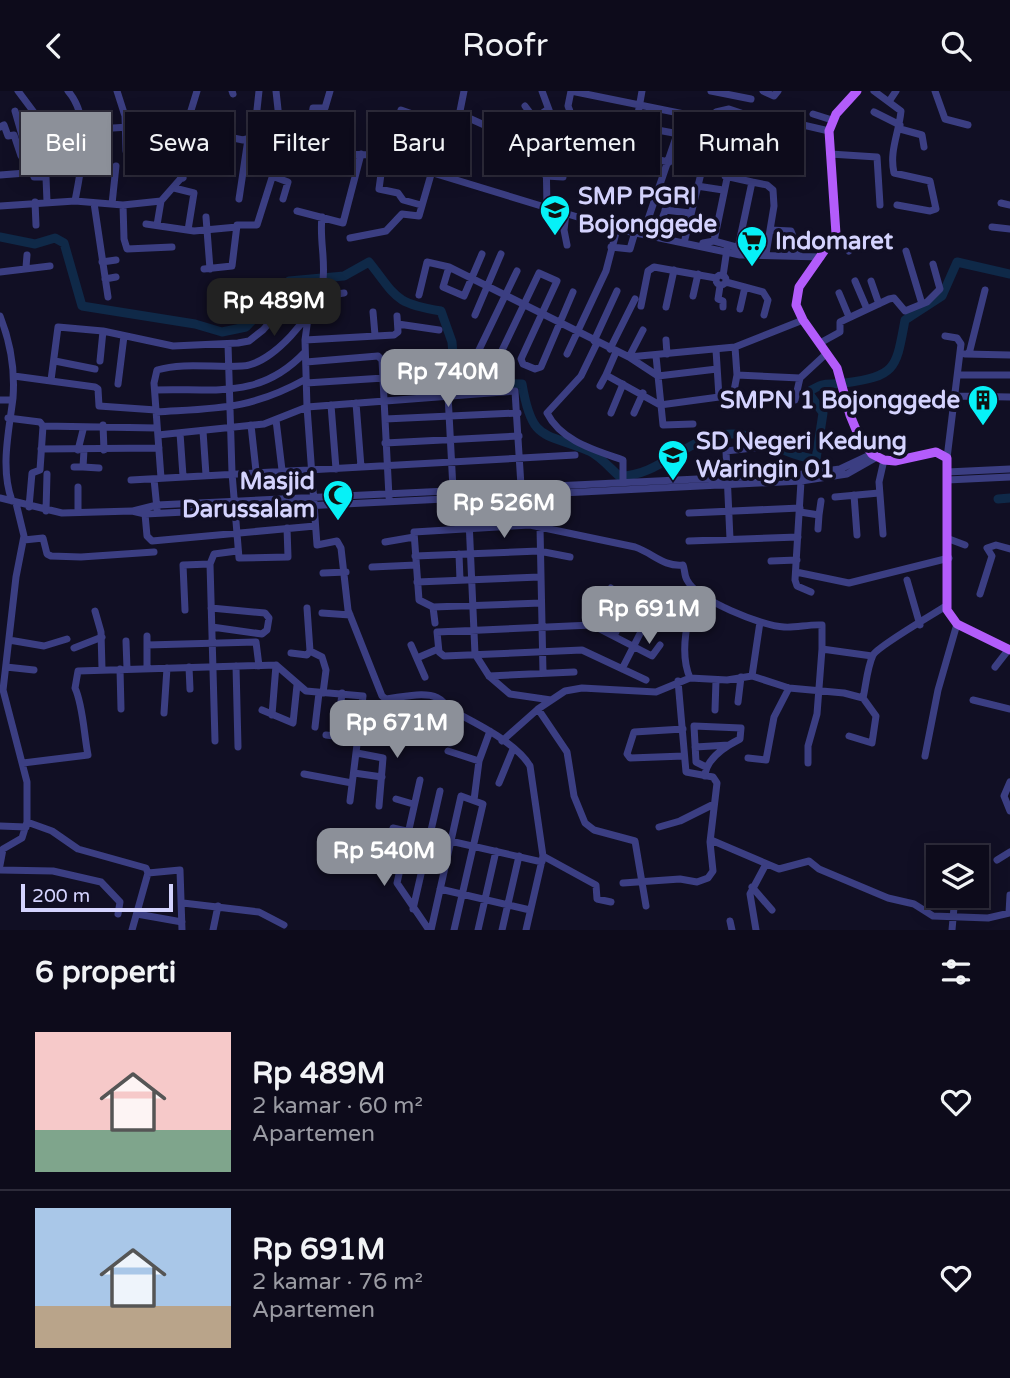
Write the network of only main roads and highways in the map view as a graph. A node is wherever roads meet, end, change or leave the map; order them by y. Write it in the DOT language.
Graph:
graph roads {
  1 [pos="855,92"];
  2 [pos="1009,650"];
  1 -- 2 [label="main road"];
}
